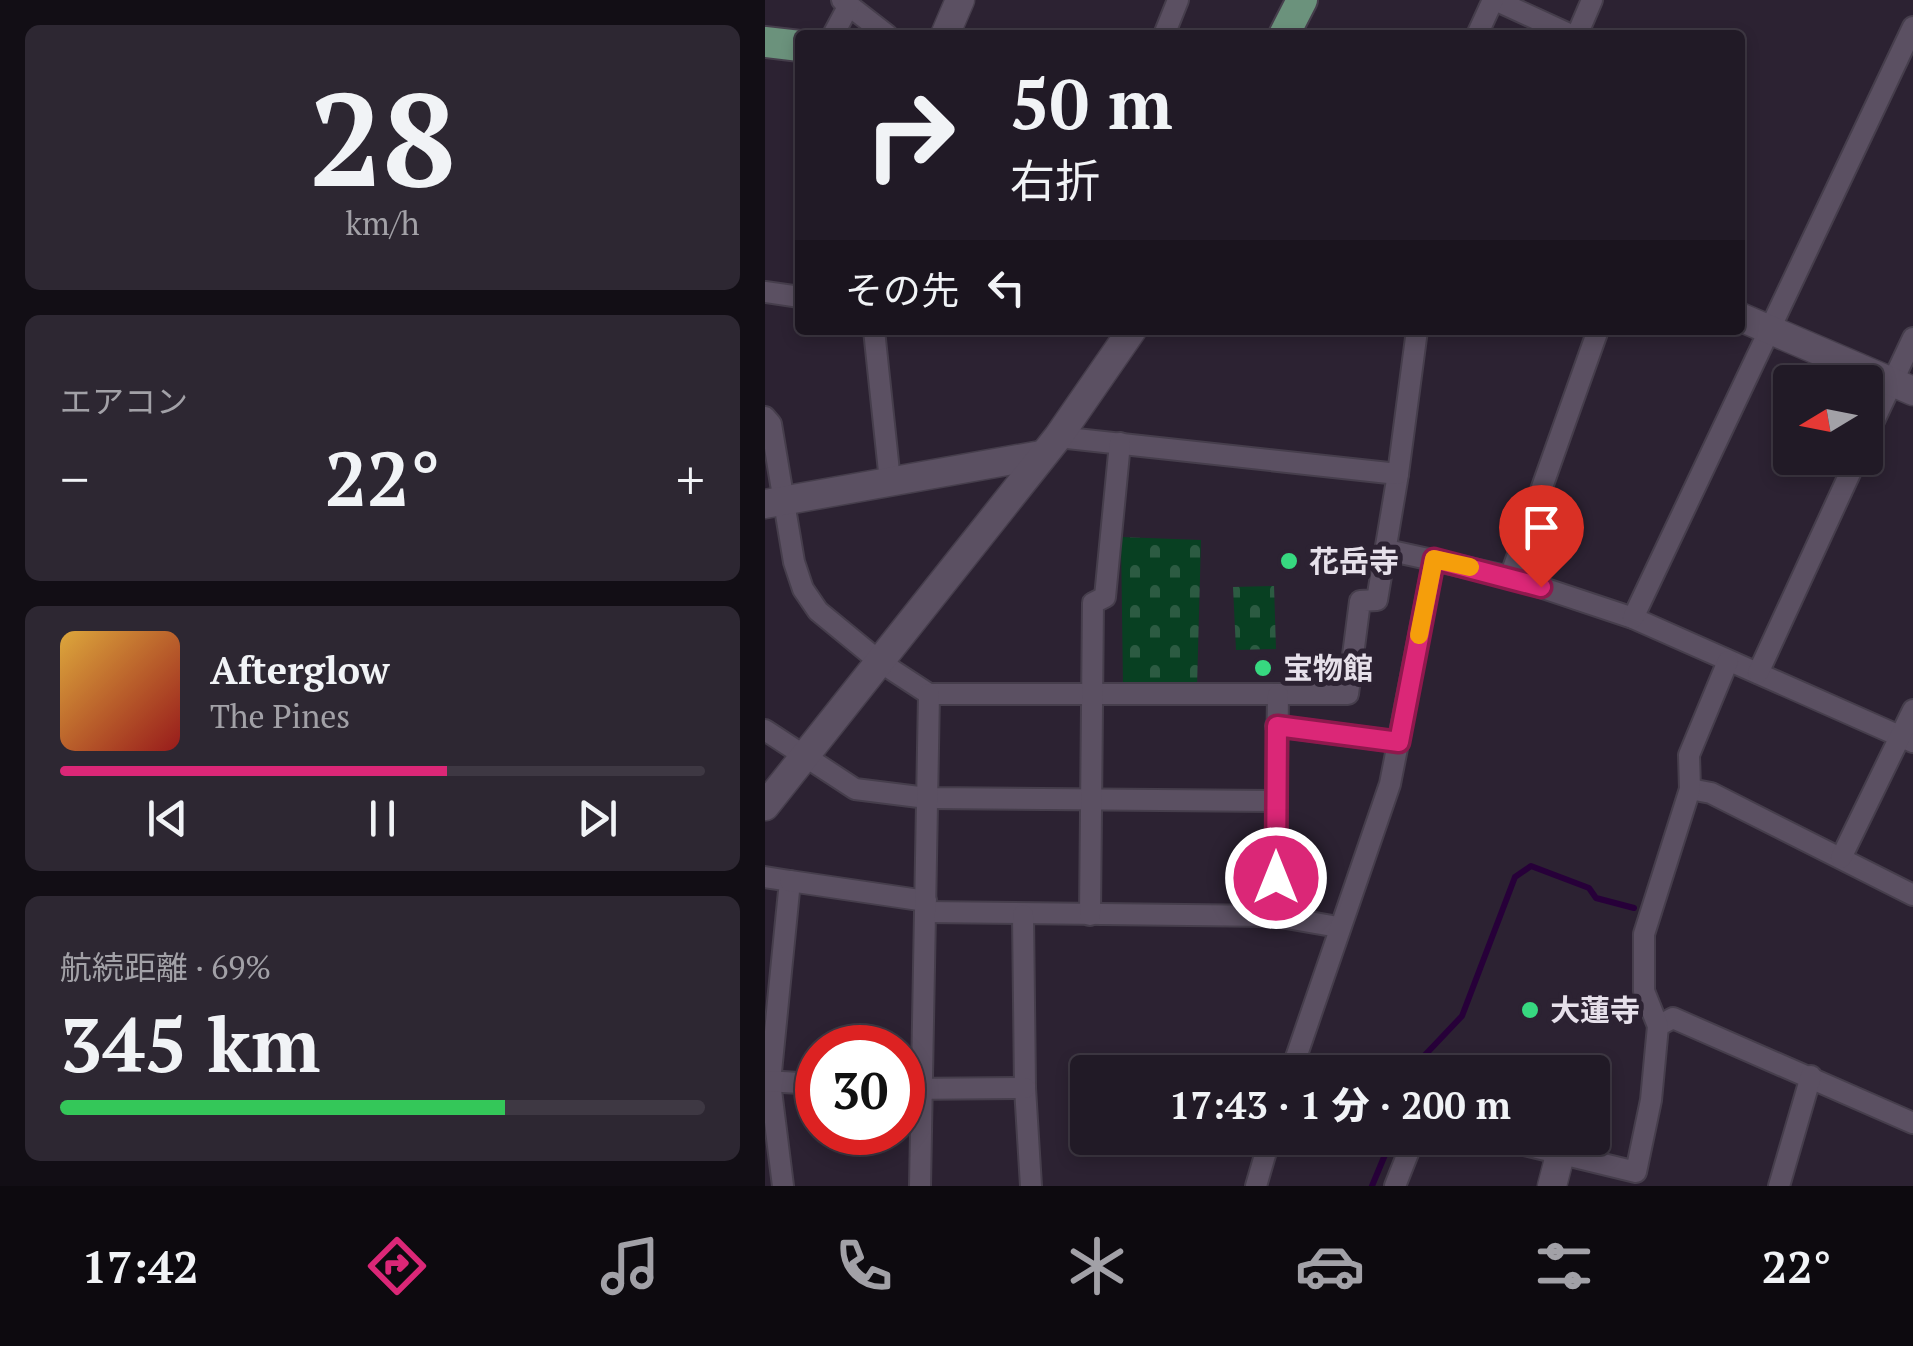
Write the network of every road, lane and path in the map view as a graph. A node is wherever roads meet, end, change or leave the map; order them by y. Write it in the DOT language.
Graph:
graph roads {
  1 [pos="960,0"];
  2 [pos="1178,0"];
  3 [pos="1302,0"];
  4 [pos="1494,0"];
  5 [pos="1592,0"];
  6 [pos="846,2"];
  7 [pos="1913,28"];
  8 [pos="835,30"];
  9 [pos="881,30"];
  10 [pos="947,30"];
  11 [pos="1165,30"];
  12 [pos="1287,30"];
  13 [pos="1479,30"];
  14 [pos="1563,30"];
  15 [pos="1577,30"];
  16 [pos="765,42"];
  17 [pos="795,45"];
  18 [pos="765,292"];
  19 [pos="795,296"];
  20 [pos="1745,319"];
  21 [pos="1772,330"];
  22 [pos="875,335"];
  23 [pos="1128,335"];
  24 [pos="1416,335"];
  25 [pos="1596,335"];
  26 [pos="1913,338"];
  27 [pos="1903,386"];
  28 [pos="1883,414"];
  29 [pos="765,417"];
  30 [pos="1120,443"];
  31 [pos="1049,446"];
  32 [pos="1399,474"];
  33 [pos="1849,475"];
  34 [pos="891,481"];
  35 [pos="776,502"];
  36 [pos="1387,550"];
  37 [pos="1434,559"];
  38 [pos="1510,577"];
  39 [pos="1633,618"];
  40 [pos="1728,661"];
  41 [pos="879,662"];
  42 [pos="1758,673"];
  43 [pos="929,694"];
  44 [pos="1091,695"];
  45 [pos="1278,695"];
  46 [pos="1913,710"];
  47 [pos="1277,726"];
  48 [pos="765,730"];
  49 [pos="1907,739"];
  50 [pos="1399,742"];
  51 [pos="803,756"];
  52 [pos="1690,788"];
  53 [pos="927,798"];
  54 [pos="1091,799"];
  55 [pos="1277,801"];
  56 [pos="765,806"];
  57 [pos="1841,858"];
  58 [pos="765,876"];
  59 [pos="790,881"];
  60 [pos="1913,895"];
  61 [pos="925,906"];
  62 [pos="1023,915"];
  63 [pos="1090,915"];
  64 [pos="1275,916"];
  65 [pos="1338,927"];
  66 [pos="917,1025"];
  67 [pos="1658,1026"];
  68 [pos="1297,1055"];
  69 [pos="1811,1076"];
  70 [pos="767,1081"];
  71 [pos="795,1083"];
  72 [pos="1025,1088"];
  73 [pos="925,1089"];
  74 [pos="1913,1123"];
  75 [pos="917,1155"];
  76 [pos="1266,1155"];
  77 [pos="1407,1155"];
  78 [pos="1560,1155"];
  79 [pos="1564,1155"];
  80 [pos="783,1186"];
  81 [pos="920,1186"];
  82 [pos="1031,1186"];
  83 [pos="1257,1186"];
  84 [pos="1395,1186"];
  85 [pos="1552,1186"];
  86 [pos="1779,1186"];
  1 -- 10 [label="street"];
  2 -- 11 [label="street"];
  3 -- 12 [label="main road"];
  4 -- 13 [label="street"];
  4 -- 14 [label="street"];
  5 -- 15 [label="street"];
  6 -- 8 [label="street"];
  6 -- 9 [label="street"];
  7 -- 21 [label="street"];
  16 -- 17 [label="main road"];
  18 -- 19 [label="street"];
  20 -- 21 [label="street"];
  21 -- 27 [label="street"];
  21 -- 39 [label="street"];
  22 -- 34 [label="street"];
  23 -- 31 [label="street"];
  24 -- 32 [label="street"];
  25 -- 38 [label="street"];
  26 -- 27 [label="street"];
  27 -- 28 [label="street"];
  29 -- 35 [label="street"];
  30 -- 31 [label="street"];
  30 -- 32 [label="street"];
  30 -- 44 [label="street"];
  31 -- 34 [label="street"];
  31 -- 41 [label="street"];
  32 -- 36 [label="street"];
  33 -- 42 [label="street"];
  34 -- 35 [label="street"];
  35 -- 41 [label="street"];
  36 -- 37 [label="street"];
  36 -- 45 [label="street"];
  37 -- 38 [label="street"];
  37 -- 50 [label="street"];
  38 -- 39 [label="street"];
  39 -- 40 [label="street"];
  40 -- 42 [label="street"];
  40 -- 52 [label="street"];
  41 -- 43 [label="street"];
  41 -- 51 [label="street"];
  42 -- 49 [label="street"];
  43 -- 44 [label="street"];
  43 -- 53 [label="street"];
  44 -- 45 [label="street"];
  44 -- 54 [label="street"];
  45 -- 47 [label="street"];
  46 -- 49 [label="street"];
  47 -- 50 [label="street"];
  47 -- 55 [label="street"];
  48 -- 51 [label="street"];
  49 -- 57 [label="street"];
  50 -- 65 [label="street"];
  51 -- 53 [label="street"];
  51 -- 56 [label="street"];
  52 -- 57 [label="street"];
  52 -- 67 [label="street"];
  53 -- 54 [label="street"];
  53 -- 61 [label="street"];
  54 -- 55 [label="street"];
  54 -- 63 [label="street"];
  55 -- 64 [label="street"];
  57 -- 60 [label="street"];
  58 -- 59 [label="street"];
  59 -- 61 [label="street"];
  59 -- 70 [label="street"];
  61 -- 62 [label="street"];
  61 -- 66 [label="street"];
  62 -- 63 [label="street"];
  62 -- 72 [label="street"];
  63 -- 64 [label="street"];
  64 -- 65 [label="street"];
  65 -- 68 [label="street"];
  67 -- 69 [label="street"];
  67 -- 79 [label="street"];
  69 -- 74 [label="street"];
  69 -- 86 [label="street"];
  70 -- 71 [label="street"];
  70 -- 80 [label="street"];
  72 -- 73 [label="street"];
  72 -- 82 [label="street"];
  75 -- 81 [label="street"];
  76 -- 83 [label="street"];
  77 -- 84 [label="street"];
  78 -- 85 [label="street"];
}
